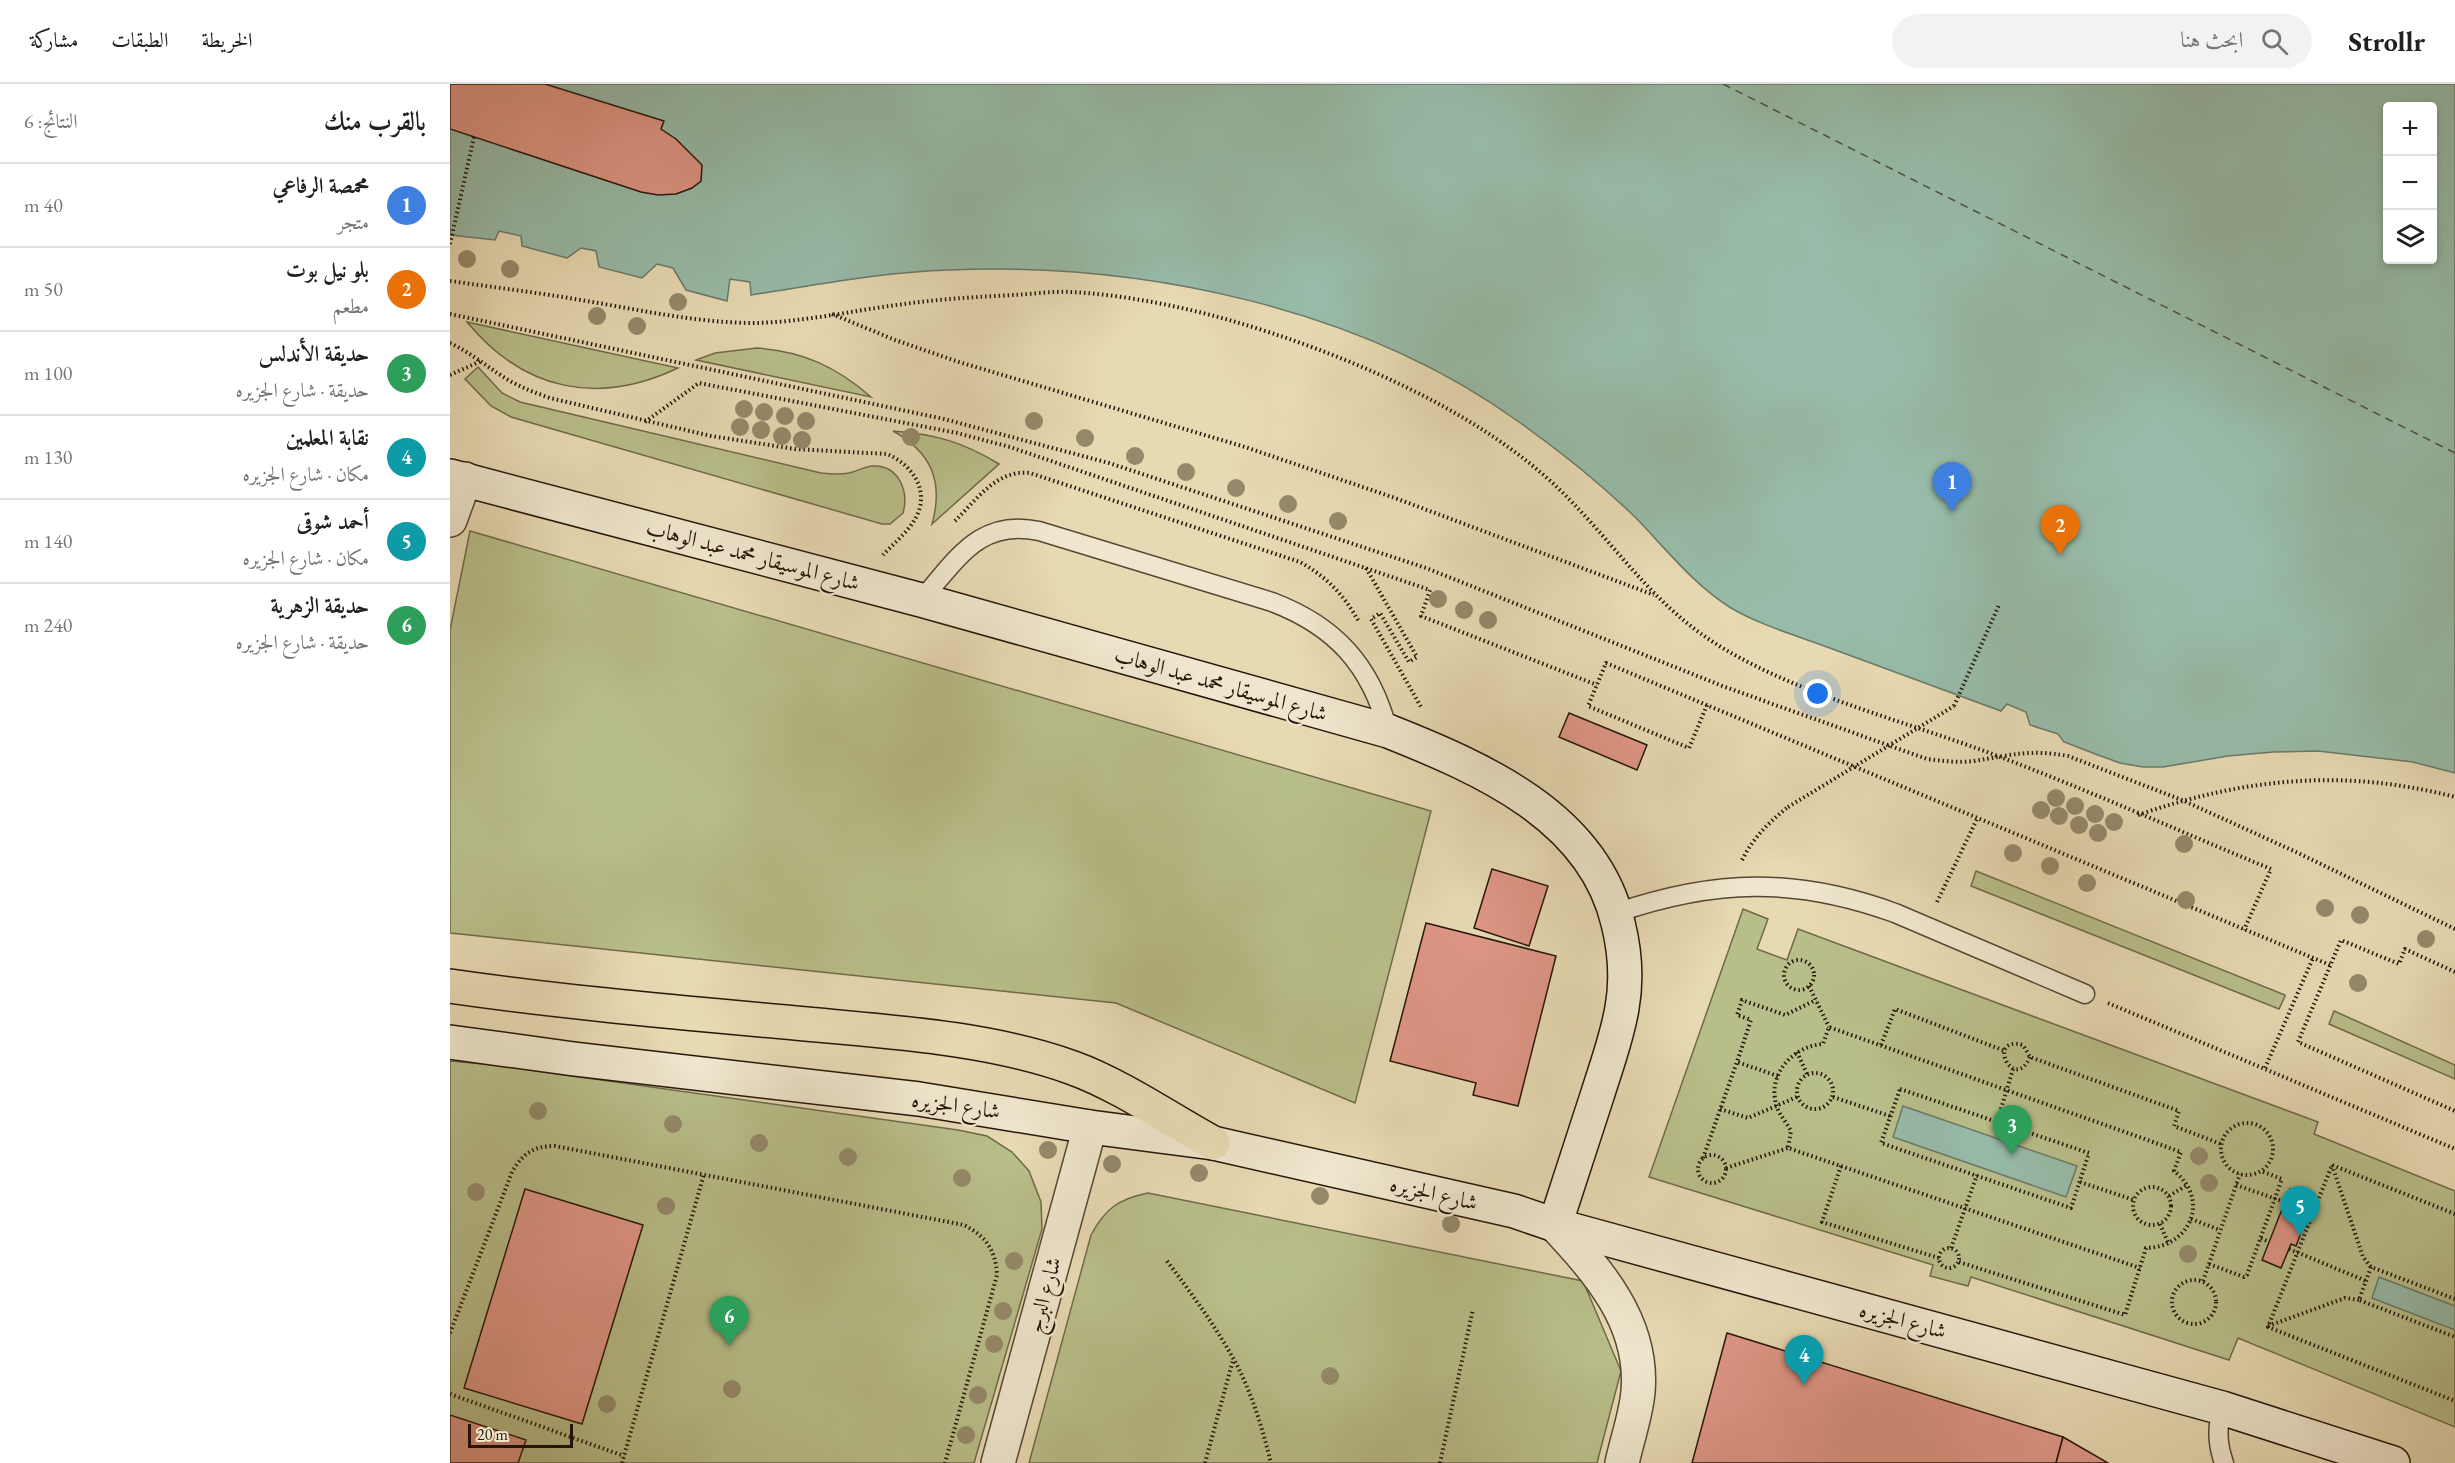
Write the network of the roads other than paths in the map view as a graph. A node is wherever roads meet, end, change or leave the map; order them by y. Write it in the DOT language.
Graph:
graph roads {
  1 [pos="457,478"];
  2 [pos="450,520"];
  3 [pos="921,600"];
  4 [pos="1388,731"];
  5 [pos="1616,913"];
  6 [pos="450,986"];
  7 [pos="2085,994"];
  8 [pos="450,1042"];
  9 [pos="1090,1126"];
  10 [pos="1213,1143"];
  11 [pos="1555,1225"];
  12 [pos="2222,1408"];
  13 [pos="998,1463"];
  14 [pos="1622,1463"];
  15 [pos="2224,1463"];
  16 [pos="2393,1463"];
  1 -- 2 [label="street"];
  1 -- 3 [label="street, شارع الموسيقار محمد عبد الوهاب"];
  3 -- 4 [label="street, شارع الموسيقار محمد عبد الوهاب"];
  3 -- 4 [label="lane"];
  4 -- 5 [label="street, شارع الموسيقار محمد عبد الوهاب"];
  5 -- 7 [label="lane"];
  5 -- 11 [label="street, شارع الموسيقار محمد عبد الوهاب"];
  6 -- 10 [label="highway"];
  8 -- 9 [label="street, شارع الجزيره"];
  9 -- 10 [label="street, شارع الجزيره"];
  9 -- 13 [label="street, شارع البرج"];
  10 -- 11 [label="street, شارع الجزيره"];
  11 -- 12 [label="street, شارع الجزيره"];
  11 -- 14 [label="street"];
  12 -- 15 [label="lane"];
  12 -- 16 [label="street, شارع الجزيره"];
}
